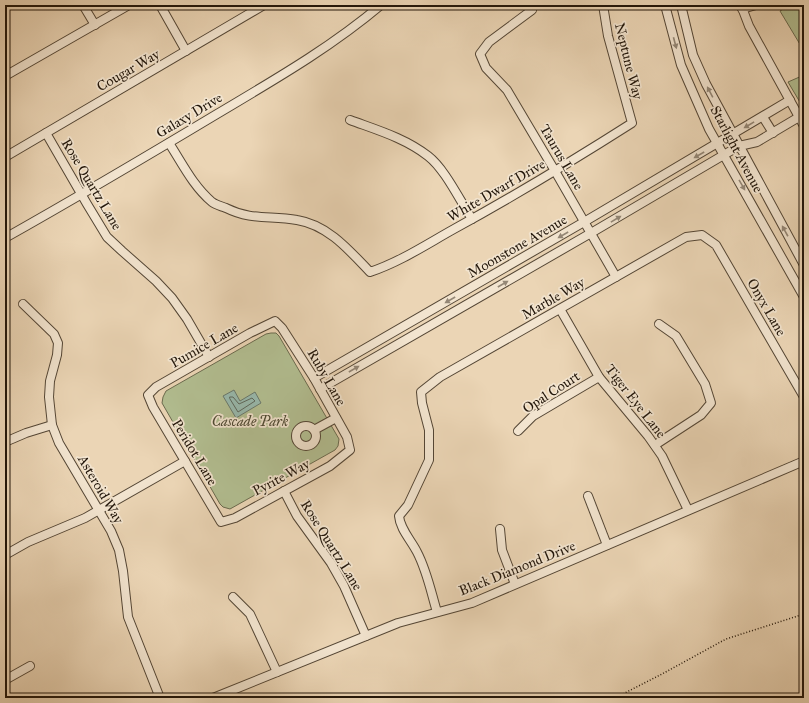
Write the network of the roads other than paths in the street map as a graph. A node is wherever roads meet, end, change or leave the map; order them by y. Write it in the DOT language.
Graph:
graph roads {
  1 [pos="83,5"];
  2 [pos="129,5"];
  3 [pos="160,5"];
  4 [pos="264,5"];
  5 [pos="381,5"];
  6 [pos="603,5"];
  7 [pos="665,5"];
  8 [pos="681,5"];
  9 [pos="756,5"];
  10 [pos="741,7"];
  11 [pos="532,10"];
  12 [pos="95,25"];
  13 [pos="186,51"];
  14 [pos="5,76"];
  15 [pos="790,100"];
  16 [pos="763,117"];
  17 [pos="799,117"];
  18 [pos="350,120"];
  19 [pos="632,123"];
  20 [pos="804,126"];
  21 [pos="46,133"];
  22 [pos="773,133"];
  23 [pos="733,135"];
  24 [pos="169,143"];
  25 [pos="718,144"];
  26 [pos="739,146"];
  27 [pos="724,155"];
  28 [pos="5,157"];
  29 [pos="555,171"];
  30 [pos="81,195"];
  31 [pos="472,219"];
  32 [pos="584,222"];
  33 [pos="591,233"];
  34 [pos="702,235"];
  35 [pos="5,238"];
  36 [pos="804,265"];
  37 [pos="616,277"];
  38 [pos="804,297"];
  39 [pos="23,304"];
  40 [pos="560,309"];
  41 [pos="275,321"];
  42 [pos="659,324"];
  43 [pos="209,357"];
  44 [pos="599,377"];
  45 [pos="314,378"];
  46 [pos="801,383"];
  47 [pos="320,389"];
  48 [pos="148,395"];
  49 [pos="804,397"];
  50 [pos="336,418"];
  51 [pos="52,425"];
  52 [pos="314,430"];
  53 [pos="518,431"];
  54 [pos="5,442"];
  55 [pos="655,445"];
  56 [pos="350,450"];
  57 [pos="185,461"];
  58 [pos="804,461"];
  59 [pos="284,491"];
  60 [pos="588,496"];
  61 [pos="99,510"];
  62 [pos="688,510"];
  63 [pos="221,522"];
  64 [pos="500,528"];
  65 [pos="607,545"];
  66 [pos="5,555"];
  67 [pos="515,584"];
  68 [pos="233,597"];
  69 [pos="437,612"];
  70 [pos="366,636"];
  71 [pos="30,666"];
  72 [pos="277,672"];
  73 [pos="5,680"];
  74 [pos="160,698"];
  75 [pos="214,698"];
  1 -- 12 [label="street"];
  2 -- 12 [label="street"];
  3 -- 13 [label="street"];
  4 -- 13 [label="street, Cougar Way"];
  5 -- 24 [label="street, Galaxy Drive"];
  6 -- 19 [label="street, Neptune Way"];
  7 -- 25 [label="street, Starlight Avenue, one-way"];
  23 -- 8 [label="street, Starlight Avenue, one-way"];
  9 -- 10 [label="street"];
  10 -- 15 [label="street"];
  11 -- 29 [label="street, Taurus Lane"];
  12 -- 14 [label="street"];
  13 -- 21 [label="street, Cougar Way"];
  15 -- 16 [label="street, Moonstone Avenue"];
  15 -- 17 [label="street"];
  16 -- 22 [label="street"];
  16 -- 23 [label="street, Moonstone Avenue, one-way"];
  17 -- 20 [label="street"];
  17 -- 22 [label="street, Moonstone Avenue"];
  18 -- 31 [label="street"];
  19 -- 29 [label="street, White Dwarf Drive"];
  21 -- 28 [label="street, Cougar Way"];
  21 -- 30 [label="street, Rose Quartz Lane"];
  22 -- 26 [label="street, Moonstone Avenue"];
  23 -- 25 [label="street, Moonstone Avenue"];
  23 -- 26 [label="street, Starlight Avenue"];
  24 -- 30 [label="street, Galaxy Drive"];
  24 -- 31 [label="street, White Dwarf Drive"];
  25 -- 27 [label="street, Starlight Avenue"];
  25 -- 32 [label="street, Moonstone Avenue, one-way"];
  26 -- 27 [label="street, Moonstone Avenue"];
  36 -- 26 [label="street, Starlight Avenue, one-way"];
  33 -- 27 [label="street, Moonstone Avenue, one-way"];
  27 -- 38 [label="street, Starlight Avenue, one-way"];
  29 -- 31 [label="street, White Dwarf Drive"];
  29 -- 32 [label="street, Taurus Lane"];
  30 -- 35 [label="street, Galaxy Drive"];
  30 -- 43 [label="street, Rose Quartz Lane"];
  32 -- 33 [label="street, Taurus Lane"];
  32 -- 45 [label="street, Moonstone Avenue, one-way"];
  33 -- 37 [label="street, Taurus Lane"];
  47 -- 33 [label="street, Moonstone Avenue, one-way"];
  34 -- 37 [label="street, Marble Way"];
  34 -- 46 [label="street, Onyx Lane"];
  37 -- 40 [label="street, Marble Way"];
  39 -- 51 [label="street, Asteroid Way"];
  40 -- 44 [label="street, Tiger Eye Lane"];
  40 -- 69 [label="street, Marble Way"];
  41 -- 43 [label="street, Pumice Lane"];
  41 -- 45 [label="street, Ruby Lane"];
  42 -- 55 [label="street"];
  43 -- 48 [label="street, Pumice Lane"];
  44 -- 53 [label="street, Opal Court"];
  44 -- 55 [label="street, Tiger Eye Lane"];
  45 -- 47 [label="street, Ruby Lane"];
  46 -- 49 [label="street, Onyx Lane"];
  47 -- 50 [label="street, Ruby Lane"];
  48 -- 57 [label="street, Peridot Lane"];
  50 -- 52 [label="street"];
  50 -- 56 [label="street, Ruby Lane"];
  51 -- 54 [label="street"];
  51 -- 61 [label="street, Asteroid Way"];
  55 -- 62 [label="street, Tiger Eye Lane"];
  56 -- 59 [label="street, Pyrite Way"];
  57 -- 61 [label="street"];
  57 -- 63 [label="street, Peridot Lane"];
  58 -- 62 [label="street, Black Diamond Drive"];
  59 -- 63 [label="street, Pyrite Way"];
  59 -- 70 [label="street, Rose Quartz Lane"];
  60 -- 65 [label="street"];
  61 -- 66 [label="street"];
  61 -- 74 [label="street, Asteroid Way"];
  62 -- 65 [label="street, Black Diamond Drive"];
  64 -- 67 [label="street"];
  65 -- 67 [label="street, Black Diamond Drive"];
  67 -- 69 [label="street, Black Diamond Drive"];
  68 -- 72 [label="street"];
  69 -- 70 [label="street, Black Diamond Drive"];
  70 -- 72 [label="street, Black Diamond Drive"];
  71 -- 73 [label="street"];
  72 -- 75 [label="street, Black Diamond Drive"];
}
